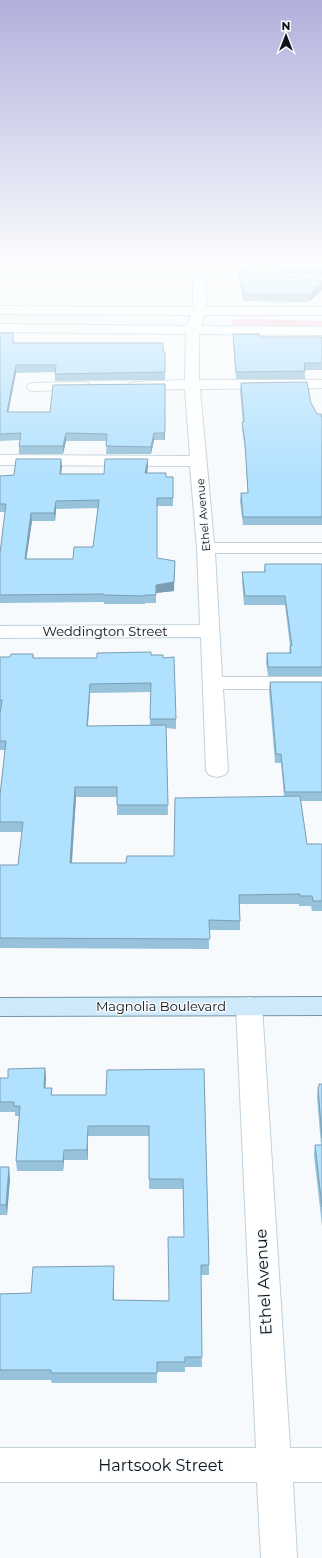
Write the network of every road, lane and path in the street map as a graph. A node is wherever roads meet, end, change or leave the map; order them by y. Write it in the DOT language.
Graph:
graph roads {
  1 [pos="193,335"];
  2 [pos="322,384"];
  3 [pos="192,385"];
  4 [pos="95,386"];
  5 [pos="125,386"];
  6 [pos="34,387"];
  7 [pos="0,460"];
  8 [pos="198,460"];
  9 [pos="206,548"];
  10 [pos="322,548"];
  11 [pos="210,631"];
  12 [pos="0,632"];
  13 [pos="213,682"];
  14 [pos="322,683"];
  15 [pos="217,770"];
  16 [pos="249,1006"];
  17 [pos="322,1006"];
  18 [pos="0,1007"];
  19 [pos="0,1465"];
  20 [pos="273,1466"];
  21 [pos="322,1466"];
  22 [pos="279,1558"];
  1 -- 3 [label="street, Ethel Avenue"];
  2 -- 3 [label="street"];
  3 -- 5 [label="street"];
  3 -- 8 [label="street, Ethel Avenue"];
  4 -- 6 [label="street"];
  7 -- 8 [label="street"];
  8 -- 9 [label="street, Ethel Avenue"];
  9 -- 10 [label="street"];
  9 -- 11 [label="street, Ethel Avenue"];
  11 -- 12 [label="street, Weddington Street"];
  11 -- 13 [label="street, Ethel Avenue"];
  13 -- 14 [label="street"];
  13 -- 15 [label="street, Ethel Avenue"];
  16 -- 17 [label="main road, Magnolia Boulevard"];
  16 -- 18 [label="main road, Magnolia Boulevard"];
  16 -- 20 [label="street, Ethel Avenue"];
  19 -- 20 [label="street, Hartsook Street"];
  20 -- 21 [label="street, Hartsook Street"];
  20 -- 22 [label="street, Ethel Avenue"];
}
